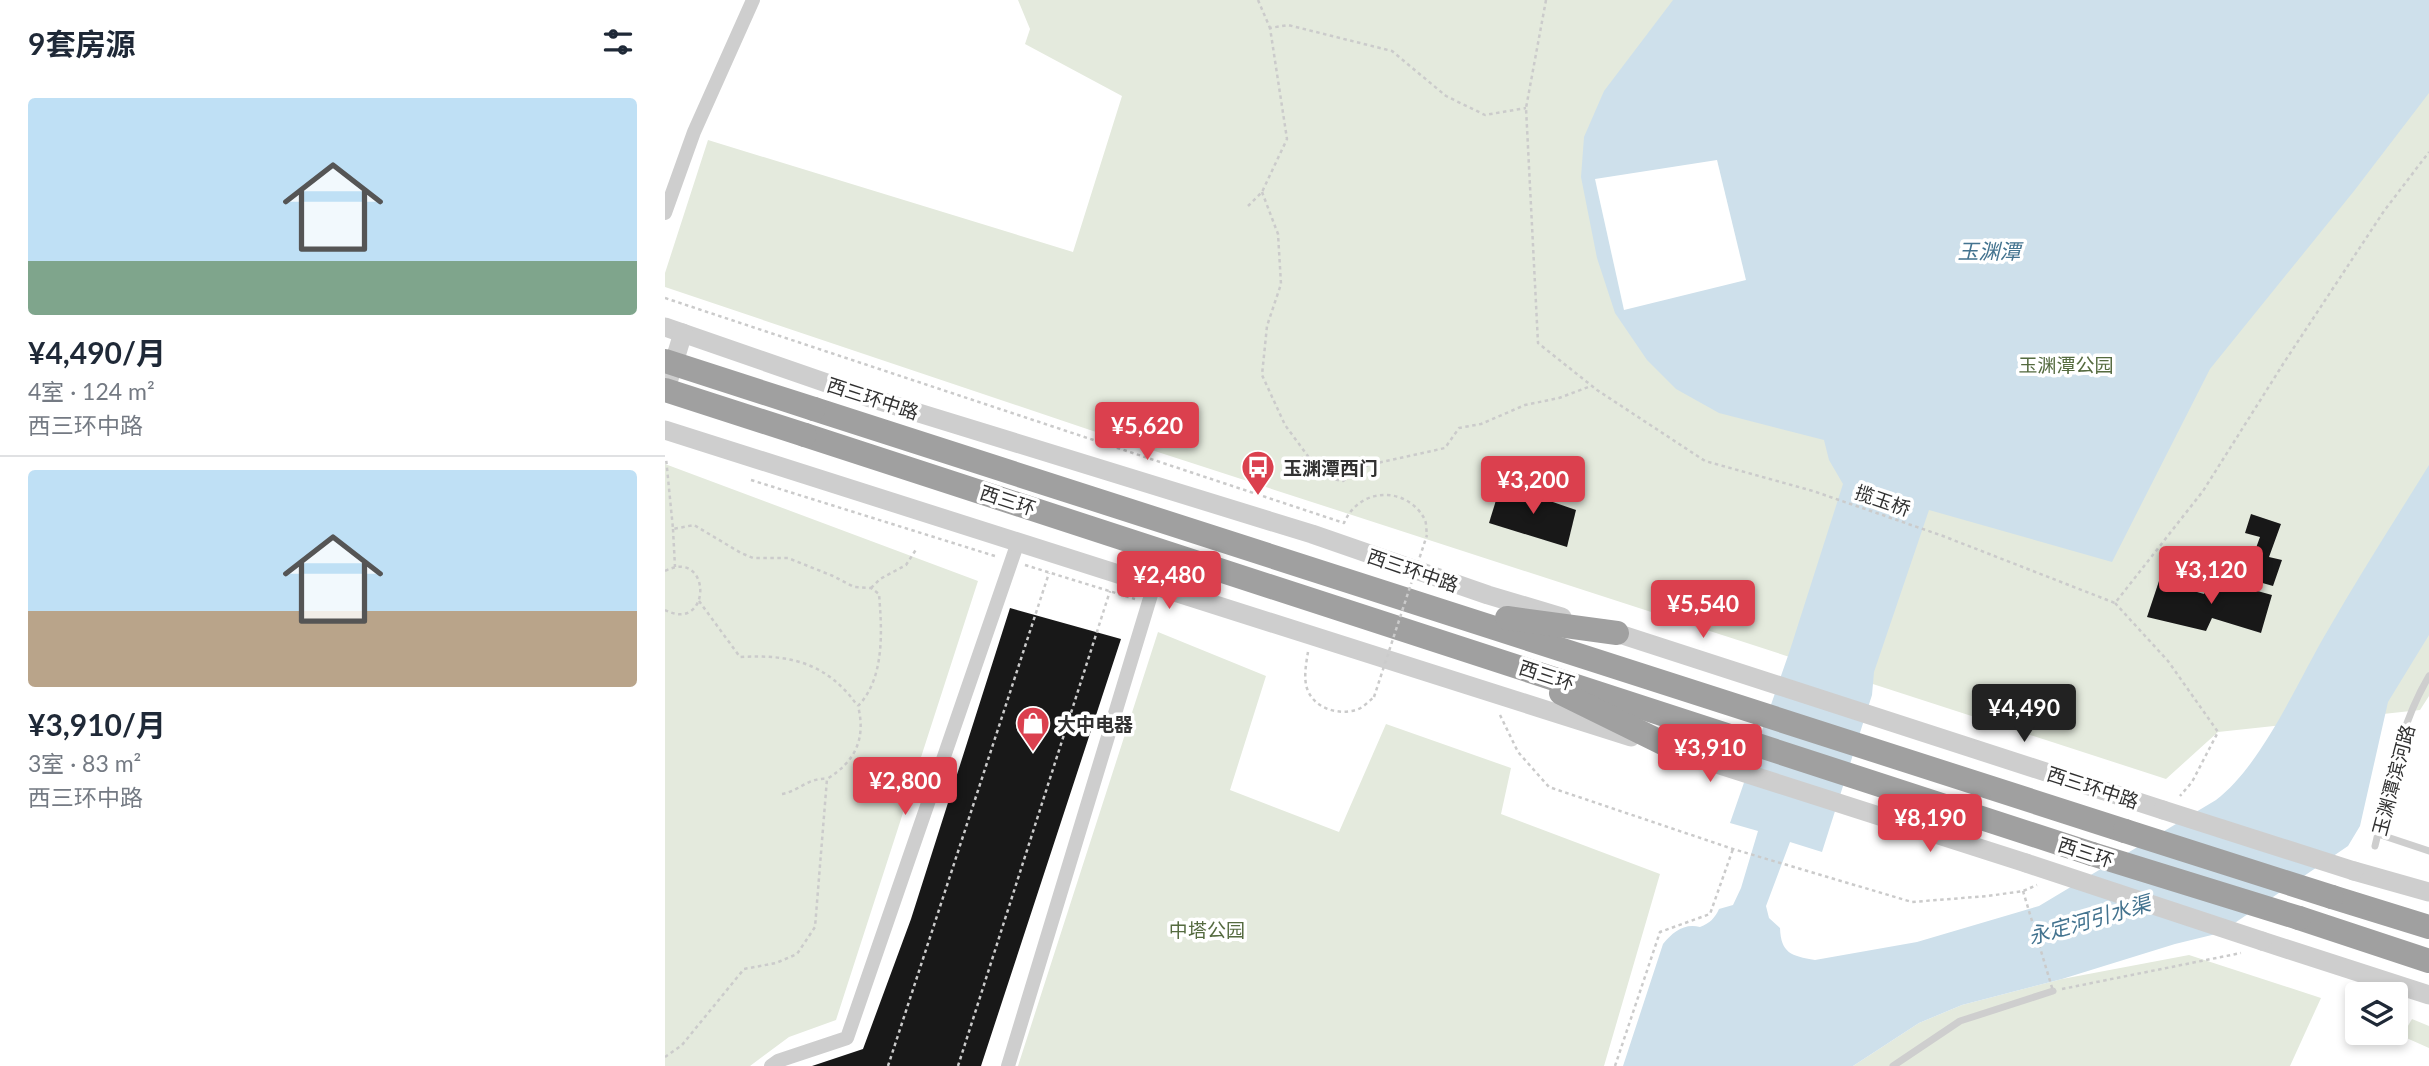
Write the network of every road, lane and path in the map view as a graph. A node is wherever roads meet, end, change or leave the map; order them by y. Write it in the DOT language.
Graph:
graph roads {
  1 [pos="753,0"];
  2 [pos="1258,0"];
  3 [pos="1546,0"];
  4 [pos="1270,28"];
  5 [pos="1526,108"];
  6 [pos="2429,152"];
  7 [pos="665,164"];
  8 [pos="680,170"];
  9 [pos="1262,192"];
  10 [pos="1248,206"];
  11 [pos="665,212"];
  12 [pos="665,298"];
  13 [pos="674,330"];
  14 [pos="665,361"];
  15 [pos="1591,386"];
  16 [pos="665,391"];
  17 [pos="665,429"];
  18 [pos="666,458"];
  19 [pos="673,529"];
  20 [pos="1018,542"];
  21 [pos="917,548"];
  22 [pos="675,567"];
  23 [pos="665,571"];
  24 [pos="1049,572"];
  25 [pos="1154,585"];
  26 [pos="871,588"];
  27 [pos="1110,591"];
  28 [pos="699,601"];
  29 [pos="2115,603"];
  30 [pos="665,610"];
  31 [pos="1443,610"];
  32 [pos="1617,633"];
  33 [pos="1308,652"];
  34 [pos="1482,654"];
  35 [pos="2429,676"];
  36 [pos="858,706"];
  37 [pos="1499,712"];
  38 [pos="1685,754"];
  39 [pos="827,779"];
  40 [pos="782,794"];
  41 [pos="2169,806"];
  42 [pos="2378,834"];
  43 [pos="2375,846"];
  44 [pos="1733,849"];
  45 [pos="2429,851"];
  46 [pos="2046,881"];
  47 [pos="2023,891"];
  48 [pos="2429,892"];
  49 [pos="2429,927"];
  50 [pos="2254,946"];
  51 [pos="2429,961"];
  52 [pos="2053,991"];
  53 [pos="2429,995"];
  54 [pos="665,1057"];
  55 [pos="771,1066"];
  56 [pos="888,1066"];
  57 [pos="958,1066"];
  58 [pos="1008,1066"];
  59 [pos="1615,1066"];
  60 [pos="1893,1066"];
  1 -- 8 [label="street"];
  2 -- 4 [label="path"];
  3 -- 5 [label="path, 揽玉桥"];
  4 -- 5 [label="path"];
  4 -- 9 [label="path"];
  5 -- 15 [label="path, 揽玉桥"];
  6 -- 29 [label="path"];
  7 -- 8 [label="street"];
  8 -- 11 [label="street"];
  9 -- 10 [label="path"];
  9 -- 15 [label="path"];
  12 -- 33 [label="path, bridge"];
  13 -- 16 [label="street"];
  13 -- 32 [label="street, 西三环中路"];
  14 -- 31 [label="highway, 西三环, bridge"];
  15 -- 29 [label="path, 揽玉桥"];
  16 -- 34 [label="highway, 西三环, bridge"];
  17 -- 20 [label="street"];
  18 -- 19 [label="path"];
  19 -- 22 [label="path"];
  19 -- 26 [label="path"];
  20 -- 25 [label="street"];
  20 -- 55 [label="street"];
  21 -- 26 [label="path"];
  22 -- 23 [label="path"];
  22 -- 28 [label="path"];
  24 -- 56 [label="path"];
  25 -- 38 [label="street"];
  25 -- 58 [label="street"];
  26 -- 36 [label="path"];
  27 -- 57 [label="path"];
  28 -- 30 [label="path"];
  28 -- 36 [label="path"];
  29 -- 41 [label="path"];
  31 -- 32 [label="highway"];
  31 -- 49 [label="highway, 西三环, bridge"];
  32 -- 41 [label="street, 西三环中路"];
  34 -- 38 [label="highway"];
  34 -- 51 [label="highway, 西三环, bridge"];
  35 -- 42 [label="lane, 玉渊潭滨河路"];
  36 -- 39 [label="path"];
  37 -- 44 [label="path"];
  38 -- 50 [label="street, bridge"];
  39 -- 40 [label="path"];
  39 -- 54 [label="path"];
  41 -- 48 [label="street, 西三环中路, bridge"];
  42 -- 43 [label="lane, 玉渊潭滨河路"];
  42 -- 45 [label="lane"];
  44 -- 47 [label="path"];
  44 -- 59 [label="path"];
  46 -- 47 [label="path"];
  47 -- 52 [label="path, bridge"];
  50 -- 52 [label="path"];
  50 -- 53 [label="street"];
  52 -- 60 [label="lane"];
}
